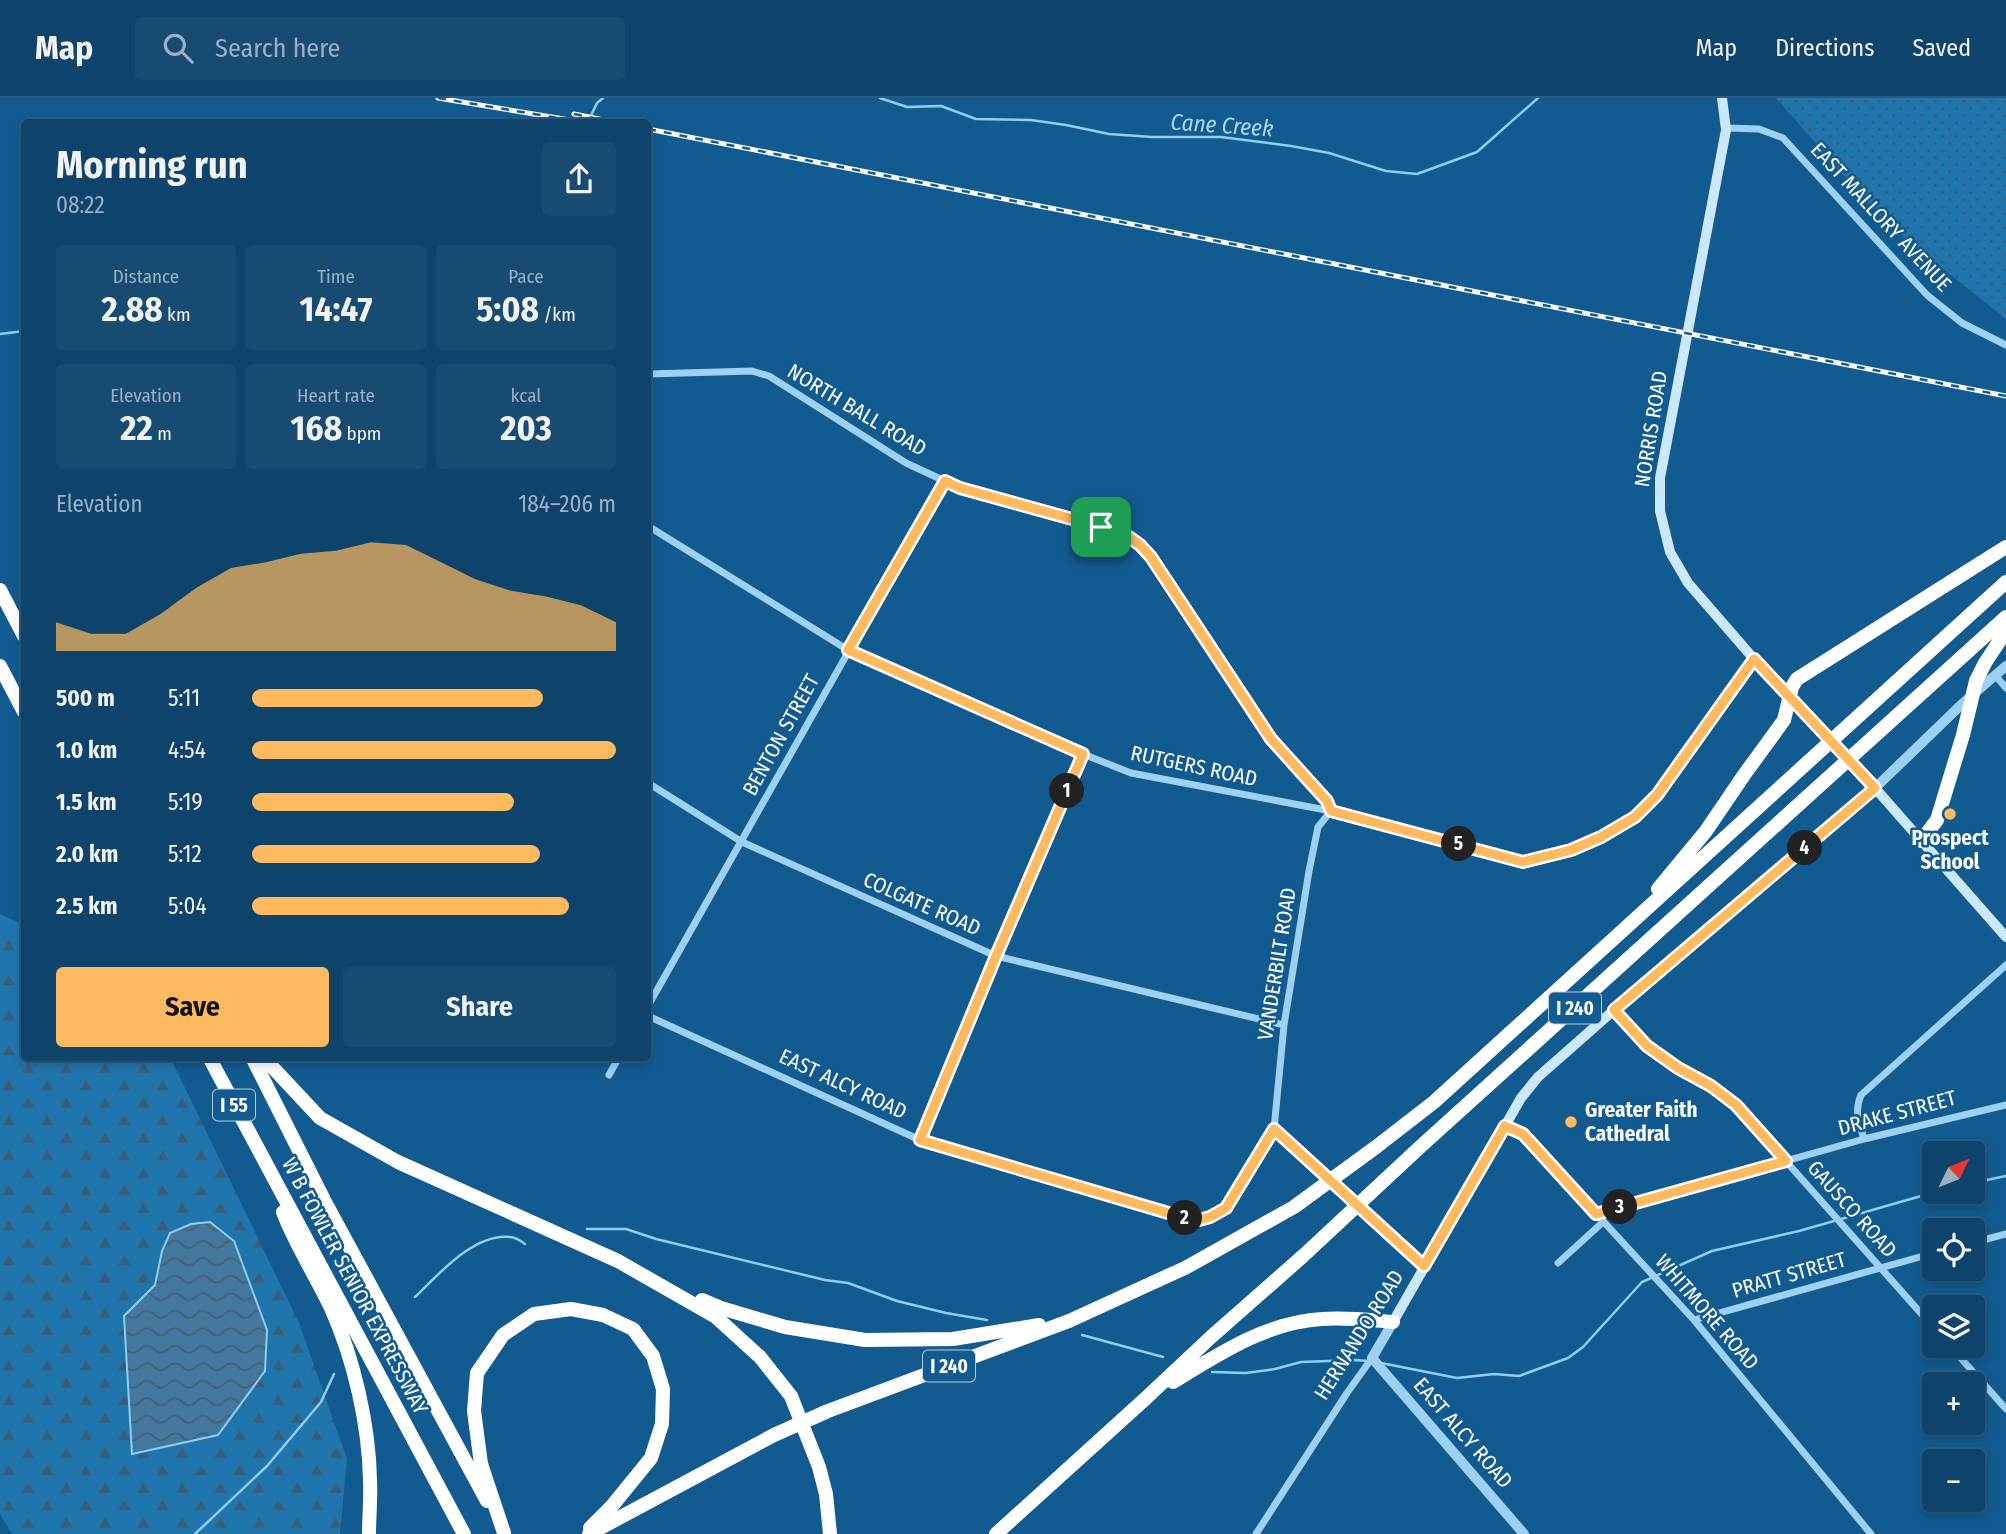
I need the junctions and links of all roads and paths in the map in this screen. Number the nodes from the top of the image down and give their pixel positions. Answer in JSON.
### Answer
{"nodes":[{"id":1,"x":1722,"y":98,"type":"edge"},
{"id":2,"x":1726,"y":128,"type":"junction"},
{"id":3,"x":2006,"y":345,"type":"edge"},
{"id":4,"x":651,"y":374,"type":"edge"},
{"id":5,"x":945,"y":481,"type":"junction"},
{"id":6,"x":651,"y":528,"type":"edge"},
{"id":7,"x":2006,"y":547,"type":"edge"},
{"id":8,"x":2006,"y":582,"type":"edge"},
{"id":9,"x":0,"y":590,"type":"edge"},
{"id":10,"x":2006,"y":617,"type":"edge"},
{"id":11,"x":21,"y":630,"type":"edge"},
{"id":12,"x":2006,"y":631,"type":"edge"},
{"id":13,"x":848,"y":650,"type":"junction"},
{"id":14,"x":1754,"y":659,"type":"junction"},
{"id":15,"x":0,"y":666,"type":"edge"},
{"id":16,"x":2006,"y":666,"type":"edge"},
{"id":17,"x":1995,"y":675,"type":"junction"},
{"id":18,"x":2006,"y":688,"type":"edge"},
{"id":19,"x":1790,"y":696,"type":"junction"},
{"id":20,"x":21,"y":706,"type":"edge"},
{"id":21,"x":1083,"y":754,"type":"junction"},
{"id":22,"x":651,"y":785,"type":"edge"},
{"id":23,"x":1875,"y":788,"type":"junction"},
{"id":24,"x":1331,"y":811,"type":"junction"},
{"id":25,"x":1921,"y":841,"type":"junction"},
{"id":26,"x":742,"y":842,"type":"junction"},
{"id":27,"x":1633,"y":921,"type":"junction"},
{"id":28,"x":2006,"y":937,"type":"edge"},
{"id":29,"x":996,"y":956,"type":"junction"},
{"id":30,"x":2006,"y":965,"type":"edge"},
{"id":31,"x":651,"y":1001,"type":"edge"},
{"id":32,"x":1614,"y":1010,"type":"junction"},
{"id":33,"x":651,"y":1017,"type":"edge"},
{"id":34,"x":1284,"y":1025,"type":"junction"},
{"id":35,"x":211,"y":1061,"type":"edge"},
{"id":36,"x":254,"y":1061,"type":"edge"},
{"id":37,"x":267,"y":1061,"type":"edge"},
{"id":38,"x":617,"y":1061,"type":"edge"},
{"id":39,"x":609,"y":1075,"type":"dead end"},
{"id":40,"x":2006,"y":1105,"type":"edge"},
{"id":41,"x":1505,"y":1126,"type":"junction"},
{"id":42,"x":1274,"y":1129,"type":"junction"},
{"id":43,"x":1864,"y":1139,"type":"junction"},
{"id":44,"x":920,"y":1140,"type":"junction"},
{"id":45,"x":260,"y":1152,"type":"junction"},
{"id":46,"x":1786,"y":1161,"type":"junction"},
{"id":47,"x":1596,"y":1214,"type":"junction"},
{"id":48,"x":1603,"y":1222,"type":"junction"},
{"id":49,"x":2006,"y":1234,"type":"edge"},
{"id":50,"x":1985,"y":1240,"type":"edge"},
{"id":51,"x":1922,"y":1256,"type":"edge"},
{"id":52,"x":1558,"y":1263,"type":"dead end"},
{"id":53,"x":1424,"y":1266,"type":"junction"},
{"id":54,"x":1881,"y":1268,"type":"junction"},
{"id":55,"x":643,"y":1274,"type":"junction"},
{"id":56,"x":1922,"y":1314,"type":"edge"},
{"id":57,"x":1694,"y":1320,"type":"junction"},
{"id":58,"x":1069,"y":1321,"type":"junction"},
{"id":59,"x":1393,"y":1322,"type":"junction"},
{"id":60,"x":1372,"y":1358,"type":"junction"},
{"id":61,"x":1961,"y":1358,"type":"edge"},
{"id":62,"x":1145,"y":1399,"type":"junction"},
{"id":63,"x":2006,"y":1409,"type":"edge"},
{"id":64,"x":1258,"y":1531,"type":"edge"},
{"id":65,"x":369,"y":1534,"type":"edge"},
{"id":66,"x":464,"y":1534,"type":"edge"},
{"id":67,"x":505,"y":1534,"type":"edge"},
{"id":68,"x":586,"y":1534,"type":"edge"},
{"id":69,"x":830,"y":1534,"type":"edge"},
{"id":70,"x":996,"y":1534,"type":"edge"},
{"id":71,"x":1266,"y":1534,"type":"edge"},
{"id":72,"x":1524,"y":1534,"type":"edge"},
{"id":73,"x":1871,"y":1534,"type":"edge"}],
"edges":[{"from":1,"to":2,"type":"main road","name":"NORRIS ROAD"},
{"from":2,"to":3,"type":"street","name":"EAST MALLORY AVENUE"},
{"from":2,"to":14,"type":"main road","name":"NORRIS ROAD"},
{"from":4,"to":5,"type":"street","name":"NORTH BALL ROAD"},
{"from":5,"to":13,"type":"street","name":"BENTON STREET"},
{"from":5,"to":24,"type":"street","name":"NORTH BALL ROAD"},
{"from":6,"to":13,"type":"street","name":"RUTGERS ROAD"},
{"from":7,"to":19,"type":"highway"},
{"from":8,"to":27,"type":"highway","number":"I 240"},
{"from":9,"to":11,"type":"highway"},
{"from":10,"to":62,"type":"highway","number":"I 240"},
{"from":12,"to":25,"type":"highway"},
{"from":13,"to":21,"type":"street","name":"RUTGERS ROAD"},
{"from":13,"to":26,"type":"street","name":"BENTON STREET"},
{"from":14,"to":19,"type":"main road","name":"NORRIS ROAD"},
{"from":14,"to":24,"type":"street"},
{"from":15,"to":20,"type":"highway"},
{"from":16,"to":17,"type":"street","name":"HERNANDO ROAD"},
{"from":17,"to":18,"type":"street"},
{"from":17,"to":23,"type":"street","name":"HERNANDO ROAD"},
{"from":19,"to":23,"type":"main road","name":"NORRIS ROAD"},
{"from":19,"to":27,"type":"highway"},
{"from":21,"to":24,"type":"street","name":"RUTGERS ROAD"},
{"from":21,"to":29,"type":"street"},
{"from":22,"to":26,"type":"street","name":"COLGATE ROAD"},
{"from":23,"to":25,"type":"main road","name":"NORRIS ROAD"},
{"from":23,"to":32,"type":"main road","name":"HERNANDO ROAD"},
{"from":24,"to":34,"type":"street","name":"VANDERBILT ROAD"},
{"from":25,"to":28,"type":"main road","name":"NORRIS ROAD"},
{"from":26,"to":29,"type":"street","name":"COLGATE ROAD"},
{"from":26,"to":31,"type":"street","name":"BENTON STREET"},
{"from":27,"to":58,"type":"highway","number":"I 240"},
{"from":29,"to":34,"type":"street","name":"COLGATE ROAD"},
{"from":29,"to":44,"type":"street"},
{"from":30,"to":43,"type":"street"},
{"from":32,"to":41,"type":"main road","name":"HERNANDO ROAD"},
{"from":32,"to":46,"type":"street","name":"GAUSCO ROAD"},
{"from":33,"to":44,"type":"street","name":"EAST ALCY ROAD"},
{"from":34,"to":42,"type":"street","name":"VANDERBILT ROAD"},
{"from":35,"to":45,"type":"highway","name":"W B FOWLER SENIOR EXPRESSWAY","number":"I 55"},
{"from":36,"to":67,"type":"highway","name":"W B FOWLER SENIOR EXPRESSWAY"},
{"from":37,"to":55,"type":"highway"},
{"from":38,"to":39,"type":"street"},
{"from":40,"to":43,"type":"street","name":"DRAKE STREET"},
{"from":41,"to":47,"type":"street","name":"WHITMORE ROAD"},
{"from":41,"to":53,"type":"main road","name":"HERNANDO ROAD"},
{"from":42,"to":44,"type":"street","name":"EAST ALCY ROAD"},
{"from":42,"to":53,"type":"street"},
{"from":43,"to":46,"type":"street","name":"DRAKE STREET"},
{"from":45,"to":65,"type":"highway"},
{"from":45,"to":66,"type":"highway","name":"W B FOWLER SENIOR EXPRESSWAY"},
{"from":46,"to":47,"type":"street","name":"DRAKE STREET"},
{"from":46,"to":54,"type":"street","name":"GAUSCO ROAD"},
{"from":47,"to":48,"type":"street","name":"WHITMORE ROAD"},
{"from":48,"to":52,"type":"street"},
{"from":48,"to":57,"type":"street","name":"WHITMORE ROAD"},
{"from":49,"to":50,"type":"street"},
{"from":51,"to":54,"type":"street","name":"PRATT STREET"},
{"from":53,"to":59,"type":"main road","name":"HERNANDO ROAD"},
{"from":54,"to":56,"type":"street","name":"GAUSCO ROAD"},
{"from":54,"to":57,"type":"street","name":"PRATT STREET"},
{"from":55,"to":58,"type":"highway"},
{"from":55,"to":69,"type":"highway"},
{"from":57,"to":73,"type":"street","name":"WHITMORE ROAD"},
{"from":58,"to":68,"type":"highway","number":"I 240"},
{"from":59,"to":60,"type":"street","name":"HERNANDO ROAD"},
{"from":59,"to":62,"type":"highway"},
{"from":60,"to":64,"type":"street","name":"HERNANDO ROAD"},
{"from":60,"to":72,"type":"street","name":"EAST ALCY ROAD"},
{"from":61,"to":63,"type":"street"},
{"from":62,"to":70,"type":"highway","number":"I 240"},
{"from":64,"to":71,"type":"street"},
{"from":67,"to":68,"type":"highway"}]}
